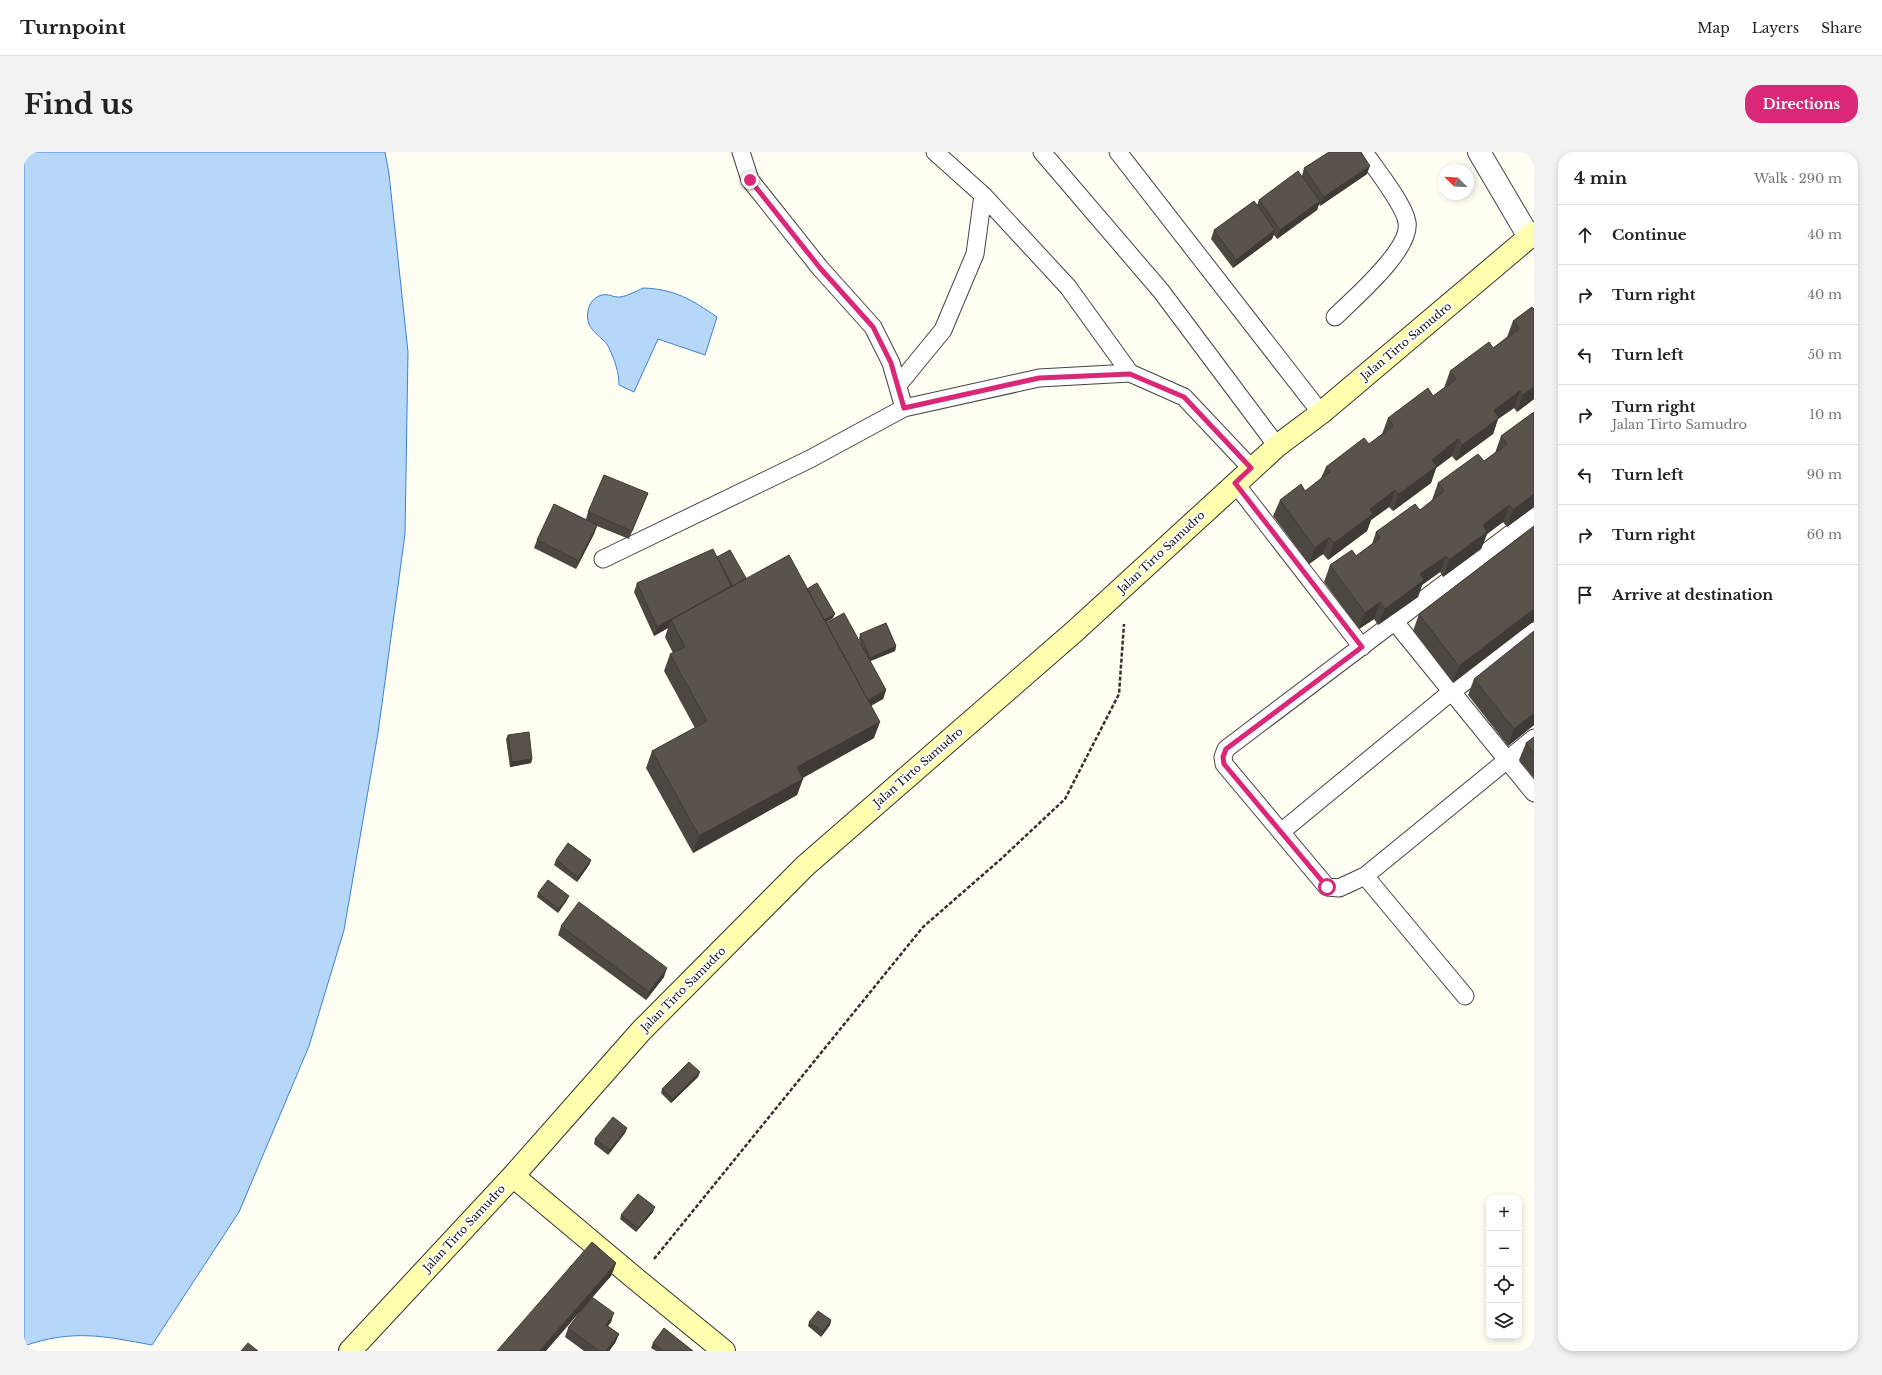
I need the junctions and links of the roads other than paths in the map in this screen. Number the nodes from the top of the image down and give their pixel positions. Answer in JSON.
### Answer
{"nodes":[{"id":1,"x":741,"y":152,"type":"edge"},
{"id":2,"x":935,"y":152,"type":"edge"},
{"id":3,"x":1042,"y":152,"type":"edge"},
{"id":4,"x":1118,"y":152,"type":"edge"},
{"id":5,"x":1364,"y":152,"type":"edge"},
{"id":6,"x":1479,"y":152,"type":"edge"},
{"id":7,"x":983,"y":195,"type":"junction"},
{"id":8,"x":1531,"y":235,"type":"edge"},
{"id":9,"x":1335,"y":316,"type":"dead end"},
{"id":10,"x":1130,"y":374,"type":"junction"},
{"id":11,"x":898,"y":385,"type":"junction"},
{"id":12,"x":904,"y":408,"type":"junction"},
{"id":13,"x":1321,"y":413,"type":"junction"},
{"id":14,"x":1277,"y":446,"type":"junction"},
{"id":15,"x":1251,"y":468,"type":"junction"},
{"id":16,"x":1235,"y":483,"type":"junction"},
{"id":17,"x":1534,"y":516,"type":"edge"},
{"id":18,"x":603,"y":559,"type":"dead end"},
{"id":19,"x":1395,"y":622,"type":"junction"},
{"id":20,"x":1534,"y":631,"type":"edge"},
{"id":21,"x":1362,"y":647,"type":"junction"},
{"id":22,"x":1451,"y":692,"type":"junction"},
{"id":23,"x":1534,"y":738,"type":"edge"},
{"id":24,"x":1507,"y":760,"type":"junction"},
{"id":25,"x":1534,"y":793,"type":"edge"},
{"id":26,"x":1281,"y":832,"type":"junction"},
{"id":27,"x":1365,"y":876,"type":"junction"},
{"id":28,"x":1465,"y":996,"type":"dead end"},
{"id":29,"x":513,"y":1176,"type":"junction"},
{"id":30,"x":718,"y":1349,"type":"edge"},
{"id":31,"x":350,"y":1351,"type":"edge"}],
"edges":[{"from":1,"to":11,"type":"lane"},
{"from":2,"to":7,"type":"lane"},
{"from":3,"to":14,"type":"lane"},
{"from":4,"to":13,"type":"lane"},
{"from":5,"to":9,"type":"lane"},
{"from":6,"to":8,"type":"street"},
{"from":7,"to":10,"type":"lane"},
{"from":7,"to":11,"type":"lane"},
{"from":8,"to":13,"type":"street","name":"Jalan Tirto Samudro"},
{"from":10,"to":12,"type":"lane"},
{"from":10,"to":15,"type":"lane"},
{"from":11,"to":12,"type":"lane"},
{"from":12,"to":18,"type":"lane"},
{"from":13,"to":14,"type":"street","name":"Jalan Tirto Samudro"},
{"from":14,"to":15,"type":"street","name":"Jalan Tirto Samudro"},
{"from":15,"to":16,"type":"street","name":"Jalan Tirto Samudro"},
{"from":16,"to":21,"type":"lane"},
{"from":16,"to":29,"type":"street","name":"Jalan Tirto Samudro"},
{"from":17,"to":19,"type":"lane"},
{"from":19,"to":21,"type":"lane"},
{"from":19,"to":22,"type":"lane"},
{"from":20,"to":22,"type":"lane"},
{"from":21,"to":26,"type":"lane"},
{"from":22,"to":24,"type":"lane"},
{"from":22,"to":26,"type":"lane"},
{"from":23,"to":24,"type":"lane"},
{"from":24,"to":25,"type":"lane"},
{"from":24,"to":27,"type":"lane"},
{"from":26,"to":27,"type":"lane"},
{"from":27,"to":28,"type":"lane"},
{"from":29,"to":30,"type":"street"},
{"from":29,"to":31,"type":"street","name":"Jalan Tirto Samudro"}]}
